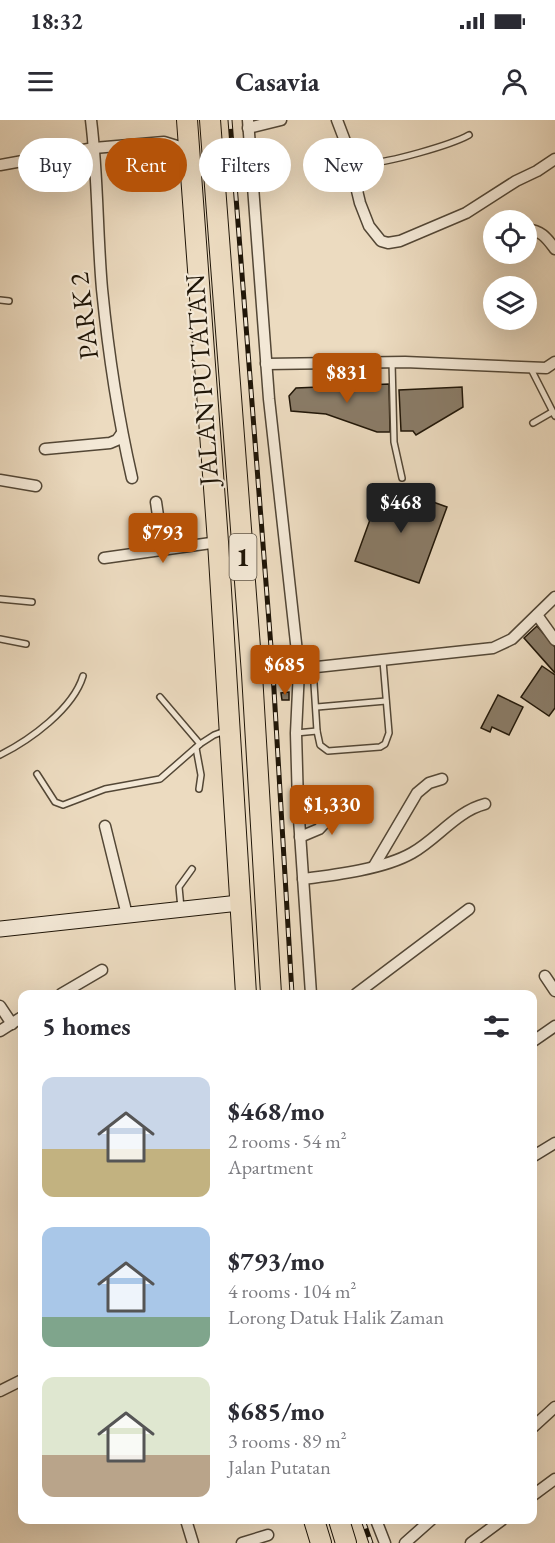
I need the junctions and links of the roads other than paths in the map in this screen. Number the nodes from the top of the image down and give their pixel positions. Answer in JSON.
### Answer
{"nodes":[{"id":1,"x":91,"y":120,"type":"edge"},
{"id":2,"x":210,"y":120,"type":"edge"},
{"id":3,"x":281,"y":120,"type":"edge"},
{"id":4,"x":336,"y":120,"type":"edge"},
{"id":5,"x":187,"y":123,"type":"edge"},
{"id":6,"x":252,"y":123,"type":"edge"},
{"id":7,"x":469,"y":135,"type":"dead end"},
{"id":8,"x":172,"y":138,"type":"edge"},
{"id":9,"x":344,"y":138,"type":"edge"},
{"id":10,"x":105,"y":147,"type":"edge"},
{"id":11,"x":94,"y":148,"type":"junction"},
{"id":12,"x":187,"y":152,"type":"edge"},
{"id":13,"x":190,"y":154,"type":"junction"},
{"id":14,"x":555,"y":159,"type":"edge"},
{"id":15,"x":384,"y":160,"type":"edge"},
{"id":16,"x":0,"y":165,"type":"edge"},
{"id":17,"x":357,"y":192,"type":"edge"},
{"id":18,"x":537,"y":231,"type":"edge"},
{"id":19,"x":555,"y":249,"type":"edge"},
{"id":20,"x":0,"y":300,"type":"edge"},
{"id":21,"x":9,"y":301,"type":"dead end"},
{"id":22,"x":392,"y":362,"type":"junction"},
{"id":23,"x":555,"y":362,"type":"edge"},
{"id":24,"x":266,"y":364,"type":"junction"},
{"id":25,"x":529,"y":366,"type":"junction"},
{"id":26,"x":554,"y":414,"type":"edge"},
{"id":27,"x":533,"y":423,"type":"dead end"},
{"id":28,"x":122,"y":433,"type":"junction"},
{"id":29,"x":45,"y":449,"type":"dead end"},
{"id":30,"x":132,"y":478,"type":"dead end"},
{"id":31,"x":402,"y":478,"type":"dead end"},
{"id":32,"x":0,"y":480,"type":"edge"},
{"id":33,"x":36,"y":486,"type":"dead end"},
{"id":34,"x":156,"y":502,"type":"dead end"},
{"id":35,"x":218,"y":542,"type":"junction"},
{"id":36,"x":163,"y":550,"type":"junction"},
{"id":37,"x":104,"y":558,"type":"dead end"},
{"id":38,"x":555,"y":597,"type":"edge"},
{"id":39,"x":0,"y":599,"type":"edge"},
{"id":40,"x":32,"y":602,"type":"dead end"},
{"id":41,"x":537,"y":615,"type":"junction"},
{"id":42,"x":248,"y":620,"type":"junction"},
{"id":43,"x":223,"y":623,"type":"junction"},
{"id":44,"x":0,"y":639,"type":"edge"},
{"id":45,"x":555,"y":640,"type":"edge"},
{"id":46,"x":26,"y":644,"type":"dead end"},
{"id":47,"x":383,"y":661,"type":"junction"},
{"id":48,"x":313,"y":668,"type":"junction"},
{"id":49,"x":298,"y":670,"type":"junction"},
{"id":50,"x":252,"y":674,"type":"junction"},
{"id":51,"x":83,"y":676,"type":"dead end"},
{"id":52,"x":160,"y":697,"type":"dead end"},
{"id":53,"x":387,"y":701,"type":"junction"},
{"id":54,"x":317,"y":707,"type":"junction"},
{"id":55,"x":230,"y":729,"type":"junction"},
{"id":56,"x":317,"y":731,"type":"junction"},
{"id":57,"x":296,"y":733,"type":"junction"},
{"id":58,"x":198,"y":746,"type":"junction"},
{"id":59,"x":0,"y":755,"type":"edge"},
{"id":60,"x":38,"y":774,"type":"dead end"},
{"id":61,"x":442,"y":779,"type":"dead end"},
{"id":62,"x":199,"y":789,"type":"dead end"},
{"id":63,"x":485,"y":804,"type":"dead end"},
{"id":64,"x":355,"y":807,"type":"dead end"},
{"id":65,"x":105,"y":826,"type":"dead end"},
{"id":66,"x":300,"y":837,"type":"junction"},
{"id":67,"x":375,"y":866,"type":"junction"},
{"id":68,"x":192,"y":869,"type":"dead end"},
{"id":69,"x":303,"y":879,"type":"junction"},
{"id":70,"x":181,"y":909,"type":"junction"},
{"id":71,"x":240,"y":909,"type":"junction"},
{"id":72,"x":469,"y":909,"type":"dead end"},
{"id":73,"x":265,"y":912,"type":"junction"},
{"id":74,"x":127,"y":915,"type":"junction"},
{"id":75,"x":0,"y":929,"type":"edge"},
{"id":76,"x":102,"y":970,"type":"dead end"},
{"id":77,"x":545,"y":976,"type":"dead end"},
{"id":78,"x":68,"y":990,"type":"edge"},
{"id":79,"x":246,"y":990,"type":"edge"},
{"id":80,"x":271,"y":990,"type":"edge"},
{"id":81,"x":311,"y":990,"type":"edge"},
{"id":82,"x":361,"y":990,"type":"edge"},
{"id":83,"x":555,"y":991,"type":"edge"},
{"id":84,"x":0,"y":1005,"type":"edge"},
{"id":85,"x":18,"y":1020,"type":"edge"},
{"id":86,"x":12,"y":1024,"type":"junction"},
{"id":87,"x":555,"y":1026,"type":"edge"},
{"id":88,"x":0,"y":1031,"type":"edge"},
{"id":89,"x":537,"y":1039,"type":"edge"},
{"id":90,"x":555,"y":1143,"type":"edge"},
{"id":91,"x":537,"y":1154,"type":"edge"},
{"id":92,"x":18,"y":1382,"type":"edge"},
{"id":93,"x":1,"y":1388,"type":"edge"},
{"id":94,"x":555,"y":1407,"type":"edge"},
{"id":95,"x":537,"y":1423,"type":"edge"},
{"id":96,"x":555,"y":1479,"type":"edge"},
{"id":97,"x":537,"y":1492,"type":"edge"},
{"id":98,"x":187,"y":1524,"type":"edge"},
{"id":99,"x":315,"y":1524,"type":"edge"},
{"id":100,"x":340,"y":1524,"type":"edge"},
{"id":101,"x":377,"y":1524,"type":"edge"},
{"id":102,"x":426,"y":1524,"type":"edge"},
{"id":103,"x":497,"y":1524,"type":"edge"},
{"id":104,"x":268,"y":1535,"type":"dead end"},
{"id":105,"x":193,"y":1543,"type":"edge"},
{"id":106,"x":242,"y":1543,"type":"edge"},
{"id":107,"x":321,"y":1543,"type":"edge"},
{"id":108,"x":346,"y":1543,"type":"edge"},
{"id":109,"x":385,"y":1543,"type":"edge"},
{"id":110,"x":405,"y":1543,"type":"edge"},
{"id":111,"x":472,"y":1543,"type":"edge"}],
"edges":[{"from":1,"to":11,"type":"street","name":"PARK 2"},
{"from":2,"to":42,"type":"highway","name":"JALAN PUTATAN","number":"1"},
{"from":3,"to":6,"type":"street"},
{"from":4,"to":9,"type":"street"},
{"from":5,"to":8,"type":"street"},
{"from":5,"to":13,"type":"highway","name":"JALAN PUTATAN","number":"1"},
{"from":6,"to":24,"type":"street"},
{"from":7,"to":15,"type":"lane"},
{"from":10,"to":11,"type":"street"},
{"from":11,"to":16,"type":"street"},
{"from":11,"to":28,"type":"street","name":"PARK 2"},
{"from":12,"to":13,"type":"street"},
{"from":13,"to":35,"type":"highway","name":"JALAN PUTATAN","number":"1"},
{"from":14,"to":17,"type":"street"},
{"from":18,"to":19,"type":"street"},
{"from":20,"to":21,"type":"lane"},
{"from":22,"to":24,"type":"street"},
{"from":22,"to":25,"type":"street"},
{"from":22,"to":31,"type":"lane"},
{"from":23,"to":25,"type":"street"},
{"from":24,"to":49,"type":"street"},
{"from":25,"to":26,"type":"lane"},
{"from":26,"to":27,"type":"lane"},
{"from":28,"to":29,"type":"street"},
{"from":28,"to":30,"type":"street","name":"PARK 2"},
{"from":32,"to":33,"type":"street"},
{"from":34,"to":36,"type":"street"},
{"from":35,"to":36,"type":"street"},
{"from":35,"to":43,"type":"highway","name":"JALAN PUTATAN","number":"1"},
{"from":36,"to":37,"type":"street"},
{"from":38,"to":41,"type":"street"},
{"from":39,"to":40,"type":"lane"},
{"from":41,"to":45,"type":"street"},
{"from":41,"to":47,"type":"street"},
{"from":42,"to":43,"type":"highway"},
{"from":42,"to":50,"type":"highway","name":"JALAN PUTATAN","number":"1"},
{"from":43,"to":55,"type":"highway","name":"JALAN PUTATAN","number":"1"},
{"from":44,"to":46,"type":"lane"},
{"from":47,"to":48,"type":"street"},
{"from":47,"to":53,"type":"lane"},
{"from":48,"to":49,"type":"street"},
{"from":48,"to":54,"type":"lane"},
{"from":49,"to":50,"type":"street"},
{"from":49,"to":57,"type":"street"},
{"from":50,"to":73,"type":"highway","name":"JALAN PUTATAN","number":"1"},
{"from":51,"to":59,"type":"lane"},
{"from":52,"to":58,"type":"lane"},
{"from":53,"to":54,"type":"lane"},
{"from":53,"to":56,"type":"lane"},
{"from":54,"to":56,"type":"lane"},
{"from":55,"to":58,"type":"lane"},
{"from":55,"to":71,"type":"highway","name":"JALAN PUTATAN","number":"1"},
{"from":56,"to":57,"type":"lane"},
{"from":57,"to":66,"type":"street"},
{"from":58,"to":60,"type":"lane"},
{"from":58,"to":62,"type":"lane"},
{"from":61,"to":67,"type":"street"},
{"from":63,"to":67,"type":"street"},
{"from":64,"to":66,"type":"street"},
{"from":65,"to":74,"type":"street"},
{"from":66,"to":69,"type":"street"},
{"from":67,"to":69,"type":"street"},
{"from":68,"to":70,"type":"lane"},
{"from":69,"to":81,"type":"street"},
{"from":70,"to":71,"type":"street"},
{"from":70,"to":74,"type":"street"},
{"from":71,"to":73,"type":"highway"},
{"from":71,"to":79,"type":"highway","name":"JALAN PUTATAN","number":"1"},
{"from":72,"to":82,"type":"street"},
{"from":73,"to":80,"type":"highway","name":"JALAN PUTATAN","number":"1"},
{"from":74,"to":75,"type":"street"},
{"from":76,"to":78,"type":"street"},
{"from":77,"to":83,"type":"street"},
{"from":84,"to":86,"type":"street"},
{"from":85,"to":86,"type":"street"},
{"from":86,"to":88,"type":"street"},
{"from":87,"to":89,"type":"street"},
{"from":90,"to":91,"type":"street"},
{"from":92,"to":93,"type":"street"},
{"from":94,"to":95,"type":"street"},
{"from":96,"to":97,"type":"street"},
{"from":98,"to":105,"type":"street"},
{"from":99,"to":107,"type":"highway"},
{"from":100,"to":108,"type":"highway"},
{"from":101,"to":109,"type":"street"},
{"from":102,"to":110,"type":"street"},
{"from":103,"to":111,"type":"street"},
{"from":104,"to":106,"type":"street"}]}
